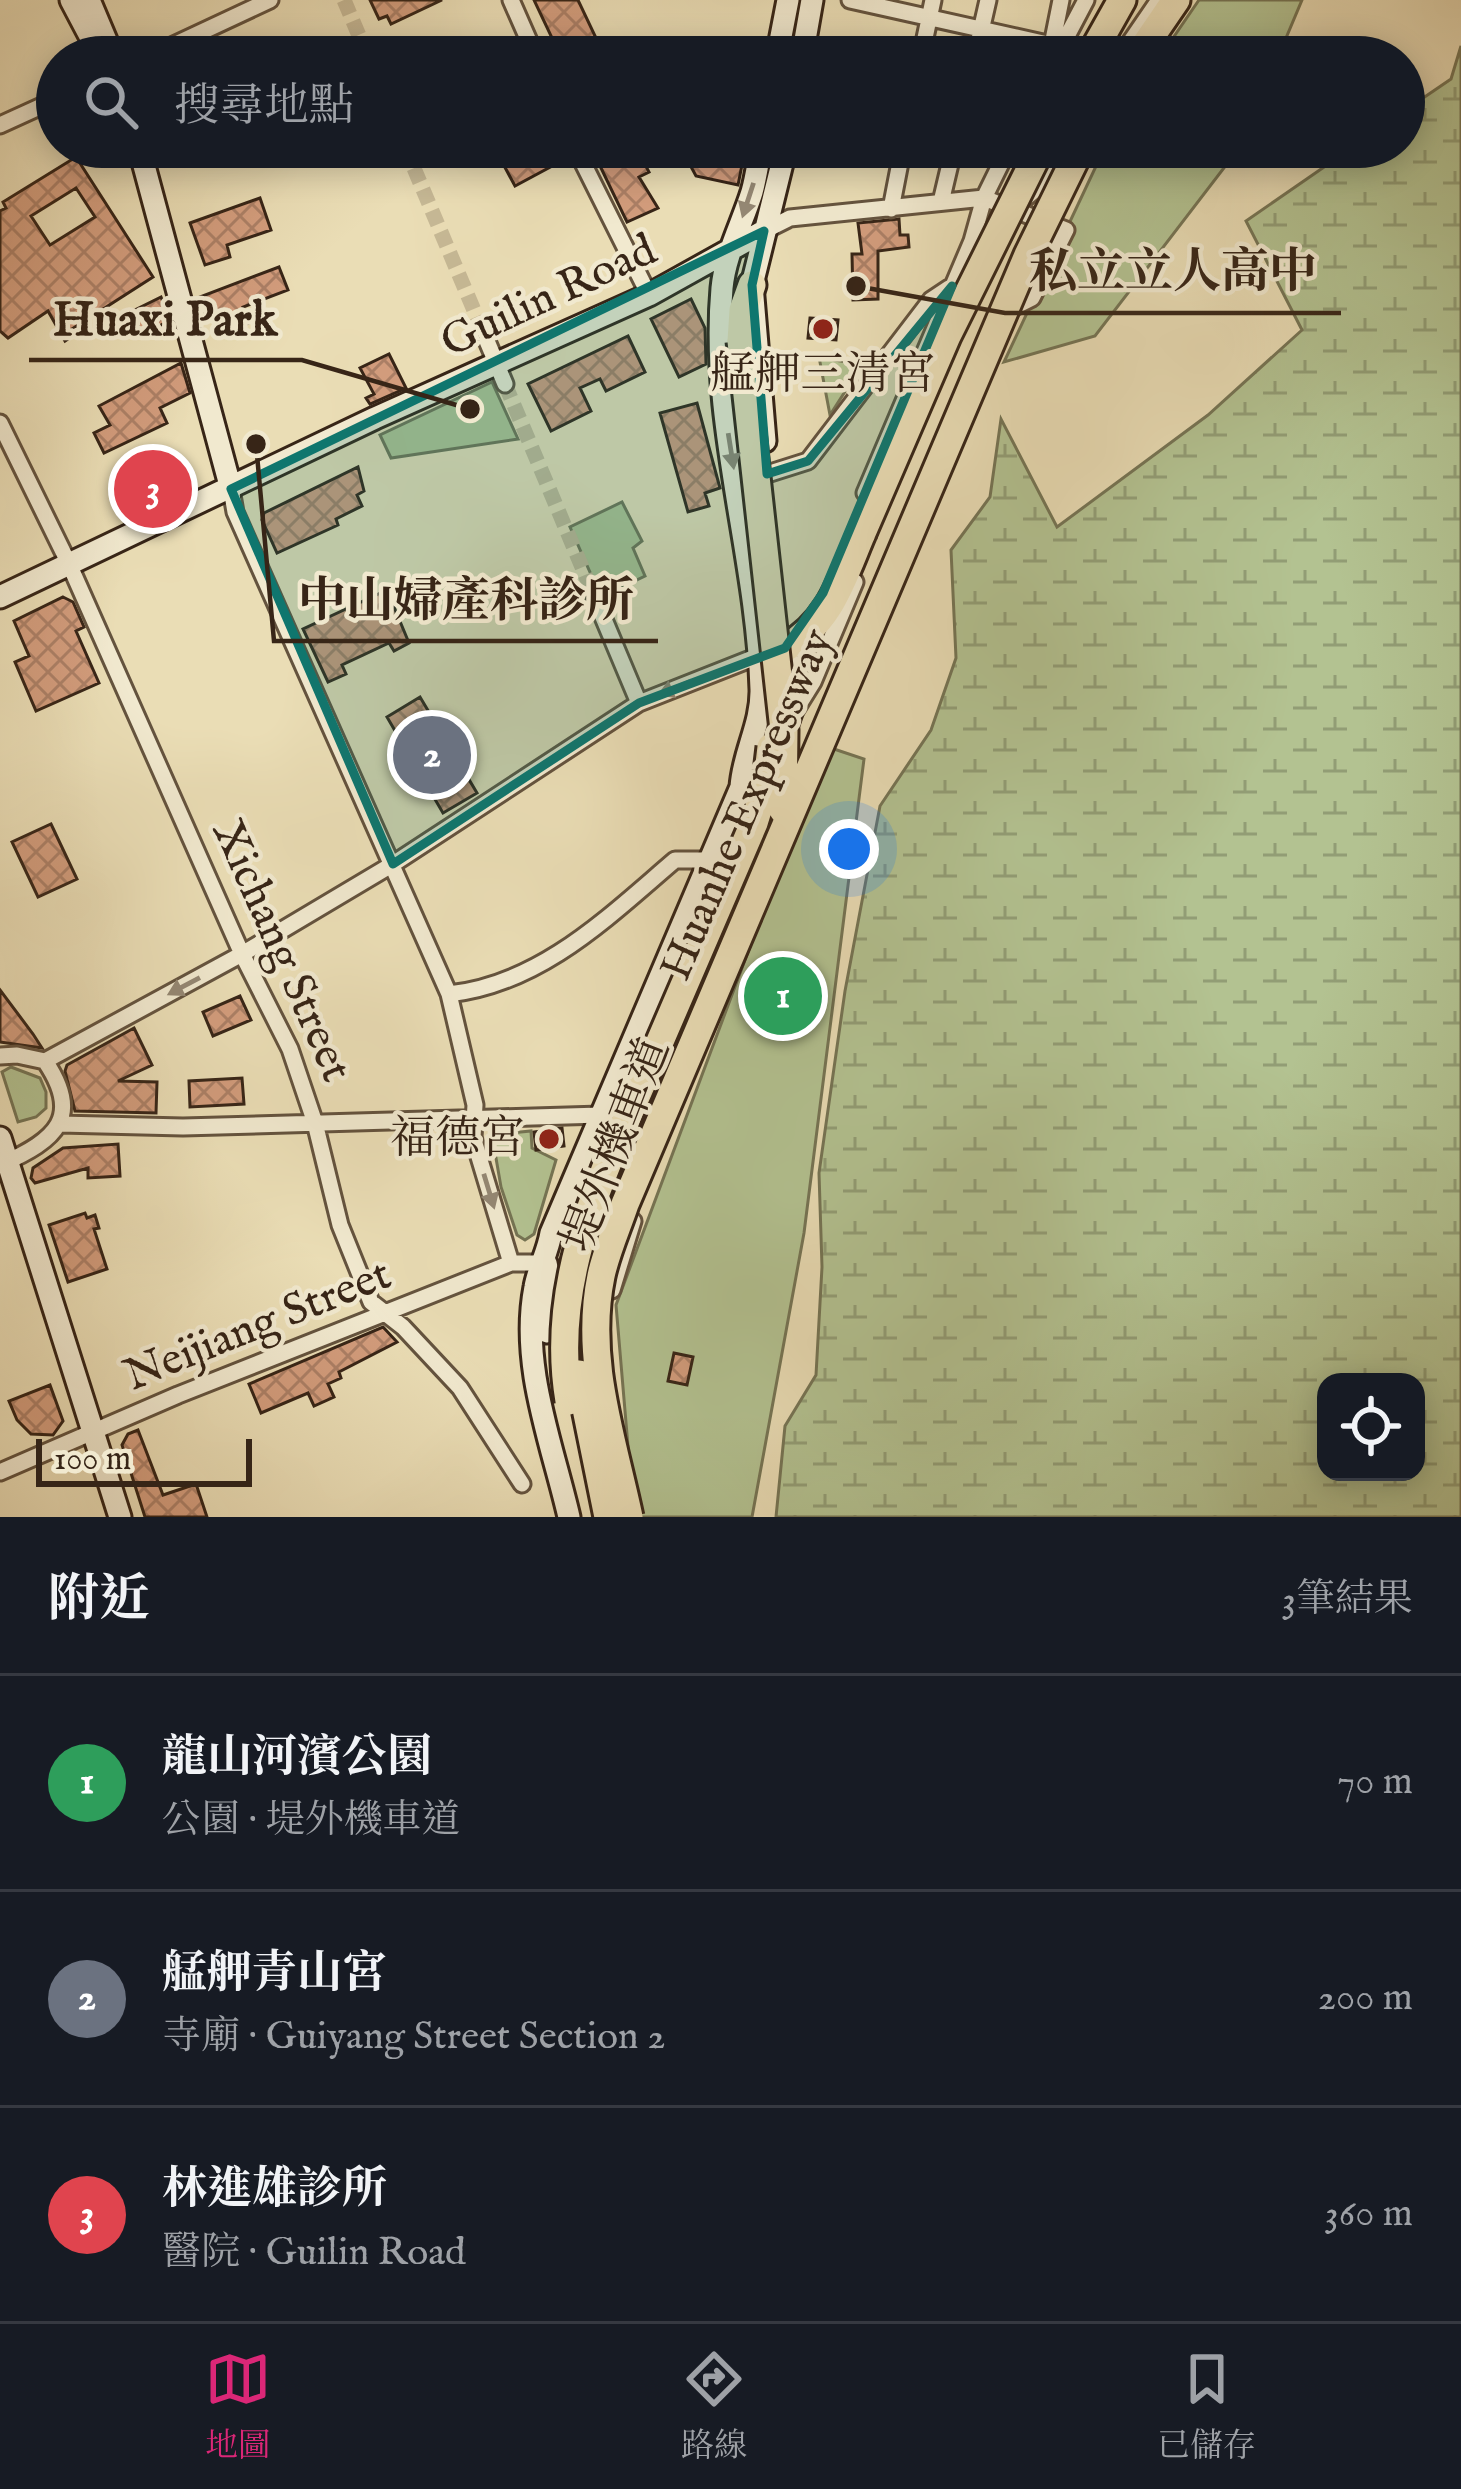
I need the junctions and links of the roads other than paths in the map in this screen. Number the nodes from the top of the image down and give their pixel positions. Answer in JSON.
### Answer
{"nodes":[{"id":1,"x":70,"y":0,"type":"edge"},
{"id":2,"x":89,"y":0,"type":"edge"},
{"id":3,"x":270,"y":0,"type":"edge"},
{"id":4,"x":512,"y":0,"type":"edge"},
{"id":5,"x":788,"y":0,"type":"edge"},
{"id":6,"x":812,"y":0,"type":"edge"},
{"id":7,"x":850,"y":0,"type":"edge"},
{"id":8,"x":988,"y":0,"type":"edge"},
{"id":9,"x":1061,"y":0,"type":"edge"},
{"id":10,"x":1086,"y":0,"type":"edge"},
{"id":11,"x":1122,"y":0,"type":"edge"},
{"id":12,"x":1132,"y":0,"type":"edge"},
{"id":13,"x":1159,"y":0,"type":"edge"},
{"id":14,"x":1176,"y":0,"type":"edge"},
{"id":15,"x":931,"y":8,"type":"edge"},
{"id":16,"x":982,"y":27,"type":"junction"},
{"id":17,"x":90,"y":36,"type":"edge"},
{"id":18,"x":104,"y":36,"type":"edge"},
{"id":19,"x":193,"y":36,"type":"edge"},
{"id":20,"x":527,"y":36,"type":"edge"},
{"id":21,"x":781,"y":36,"type":"edge"},
{"id":22,"x":806,"y":36,"type":"edge"},
{"id":23,"x":980,"y":36,"type":"edge"},
{"id":24,"x":1007,"y":36,"type":"edge"},
{"id":25,"x":1056,"y":36,"type":"edge"},
{"id":26,"x":1064,"y":36,"type":"edge"},
{"id":27,"x":1102,"y":36,"type":"edge"},
{"id":28,"x":1113,"y":36,"type":"edge"},
{"id":29,"x":1134,"y":36,"type":"edge"},
{"id":30,"x":1151,"y":36,"type":"edge"},
{"id":31,"x":36,"y":109,"type":"edge"},
{"id":32,"x":0,"y":125,"type":"edge"},
{"id":33,"x":145,"y":168,"type":"edge"},
{"id":34,"x":585,"y":168,"type":"edge"},
{"id":35,"x":756,"y":168,"type":"edge"},
{"id":36,"x":781,"y":168,"type":"edge"},
{"id":37,"x":899,"y":168,"type":"edge"},
{"id":38,"x":949,"y":168,"type":"edge"},
{"id":39,"x":999,"y":168,"type":"edge"},
{"id":40,"x":1020,"y":168,"type":"edge"},
{"id":41,"x":1031,"y":168,"type":"edge"},
{"id":42,"x":1054,"y":168,"type":"edge"},
{"id":43,"x":1055,"y":168,"type":"edge"},
{"id":44,"x":1071,"y":168,"type":"edge"},
{"id":45,"x":984,"y":198,"type":"junction"},
{"id":46,"x":941,"y":202,"type":"junction"},
{"id":47,"x":1015,"y":207,"type":"junction"},
{"id":48,"x":891,"y":209,"type":"junction"},
{"id":49,"x":1049,"y":222,"type":"joint"},
{"id":50,"x":764,"y":232,"type":"junction"},
{"id":51,"x":730,"y":252,"type":"junction"},
{"id":52,"x":752,"y":285,"type":"junction"},
{"id":53,"x":952,"y":286,"type":"junction"},
{"id":54,"x":649,"y":295,"type":"junction"},
{"id":55,"x":487,"y":341,"type":"tunnel mouth"},
{"id":56,"x":501,"y":375,"type":"junction"},
{"id":57,"x":0,"y":423,"type":"edge"},
{"id":58,"x":767,"y":474,"type":"junction"},
{"id":59,"x":231,"y":489,"type":"junction"},
{"id":60,"x":70,"y":566,"type":"junction"},
{"id":61,"x":0,"y":597,"type":"edge"},
{"id":62,"x":595,"y":598,"type":"tunnel mouth"},
{"id":63,"x":772,"y":652,"type":"junction"},
{"id":64,"x":639,"y":703,"type":"junction"},
{"id":65,"x":786,"y":703,"type":"junction"},
{"id":66,"x":741,"y":787,"type":"junction"},
{"id":67,"x":711,"y":860,"type":"junction"},
{"id":68,"x":393,"y":864,"type":"junction"},
{"id":69,"x":242,"y":955,"type":"junction"},
{"id":70,"x":449,"y":994,"type":"junction"},
{"id":71,"x":0,"y":1056,"type":"edge"},
{"id":72,"x":45,"y":1061,"type":"junction"},
{"id":73,"x":601,"y":1115,"type":"junction"},
{"id":74,"x":474,"y":1118,"type":"junction"},
{"id":75,"x":60,"y":1124,"type":"junction"},
{"id":76,"x":315,"y":1124,"type":"junction"},
{"id":77,"x":0,"y":1138,"type":"edge"},
{"id":78,"x":10,"y":1161,"type":"edge"},
{"id":79,"x":511,"y":1263,"type":"junction"},
{"id":80,"x":546,"y":1263,"type":"junction"},
{"id":81,"x":384,"y":1313,"type":"junction"},
{"id":82,"x":609,"y":1424,"type":"junction"},
{"id":83,"x":94,"y":1432,"type":"junction"},
{"id":84,"x":0,"y":1472,"type":"edge"},
{"id":85,"x":522,"y":1484,"type":"dead end"},
{"id":86,"x":120,"y":1517,"type":"edge"},
{"id":87,"x":569,"y":1517,"type":"edge"},
{"id":88,"x":591,"y":1517,"type":"edge"},
{"id":89,"x":608,"y":1517,"type":"edge"},
{"id":90,"x":631,"y":1517,"type":"edge"}],
"edges":[{"from":1,"to":17,"type":"street"},
{"from":2,"to":18,"type":"street"},
{"from":3,"to":19,"type":"street"},
{"from":4,"to":20,"type":"street"},
{"from":5,"to":21,"type":"street"},
{"from":6,"to":22,"type":"street"},
{"from":7,"to":15,"type":"street"},
{"from":8,"to":16,"type":"street"},
{"from":9,"to":25,"type":"street"},
{"from":10,"to":26,"type":"street"},
{"from":11,"to":27,"type":"highway"},
{"from":12,"to":28,"type":"highway"},
{"from":13,"to":29,"type":"street"},
{"from":14,"to":30,"type":"highway"},
{"from":15,"to":16,"type":"street"},
{"from":16,"to":23,"type":"street"},
{"from":16,"to":24,"type":"street"},
{"from":31,"to":32,"type":"street"},
{"from":33,"to":59,"type":"street"},
{"from":34,"to":54,"type":"street"},
{"from":35,"to":51,"type":"street","one_way":true},
{"from":36,"to":50,"type":"street"},
{"from":37,"to":48,"type":"street"},
{"from":38,"to":46,"type":"street"},
{"from":39,"to":45,"type":"street"},
{"from":40,"to":47,"type":"street"},
{"from":41,"to":63,"type":"highway","bridge":true},
{"from":42,"to":47,"type":"street"},
{"from":43,"to":89,"type":"highway","name":"Huanhe Expressway","bridge":true},
{"from":44,"to":82,"type":"highway","name":"Huanhe Expressway","bridge":true},
{"from":45,"to":46,"type":"street","name":"Guilin Road"},
{"from":45,"to":47,"type":"street","name":"Guilin Road"},
{"from":45,"to":53,"type":"street"},
{"from":46,"to":48,"type":"street","name":"Guilin Road"},
{"from":47,"to":49,"type":"street","name":"Guilin Road"},
{"from":47,"to":65,"type":"street"},
{"from":48,"to":50,"type":"street","name":"Guilin Road"},
{"from":49,"to":90,"type":"street","name":"堤外機車道"},
{"from":50,"to":51,"type":"street","name":"Guilin Road"},
{"from":50,"to":52,"type":"street"},
{"from":51,"to":54,"type":"street","name":"Guilin Road"},
{"from":51,"to":63,"type":"street","one_way":true},
{"from":52,"to":58,"type":"street"},
{"from":52,"to":65,"type":"highway","bridge":true},
{"from":53,"to":58,"type":"street"},
{"from":53,"to":63,"type":"street"},
{"from":54,"to":56,"type":"street","name":"Guilin Road"},
{"from":55,"to":56,"type":"street"},
{"from":56,"to":59,"type":"street","name":"Guilin Road"},
{"from":57,"to":60,"type":"street","name":"Xichang Street"},
{"from":58,"to":63,"type":"street"},
{"from":59,"to":60,"type":"street","name":"Guilin Road"},
{"from":59,"to":68,"type":"street"},
{"from":60,"to":61,"type":"street","name":"Guilin Road"},
{"from":60,"to":69,"type":"street","name":"Xichang Street"},
{"from":62,"to":64,"type":"street"},
{"from":63,"to":64,"type":"street","one_way":true},
{"from":63,"to":65,"type":"street"},
{"from":63,"to":66,"type":"street"},
{"from":64,"to":68,"type":"street"},
{"from":65,"to":66,"type":"street"},
{"from":65,"to":82,"type":"highway","bridge":true},
{"from":65,"to":88,"type":"highway","bridge":true},
{"from":66,"to":67,"type":"street"},
{"from":67,"to":70,"type":"street"},
{"from":67,"to":73,"type":"street"},
{"from":68,"to":69,"type":"street"},
{"from":68,"to":70,"type":"street"},
{"from":69,"to":72,"type":"street","one_way":true},
{"from":69,"to":76,"type":"street","name":"Xichang Street"},
{"from":70,"to":74,"type":"street"},
{"from":71,"to":72,"type":"street"},
{"from":72,"to":75,"type":"street"},
{"from":73,"to":74,"type":"street"},
{"from":73,"to":80,"type":"street"},
{"from":74,"to":76,"type":"street"},
{"from":74,"to":79,"type":"street","one_way":true},
{"from":75,"to":76,"type":"street"},
{"from":75,"to":78,"type":"street"},
{"from":76,"to":81,"type":"street","name":"Xichang Street"},
{"from":77,"to":78,"type":"street"},
{"from":78,"to":83,"type":"street"},
{"from":79,"to":80,"type":"street","name":"Neijiang Street"},
{"from":79,"to":81,"type":"street","name":"Neijiang Street"},
{"from":80,"to":87,"type":"street"},
{"from":81,"to":83,"type":"street","name":"Neijiang Street"},
{"from":81,"to":85,"type":"street","name":"Xichang Street"},
{"from":82,"to":90,"type":"highway","name":"Huanhe Expressway","bridge":true},
{"from":83,"to":84,"type":"street","name":"Neijiang Street"},
{"from":83,"to":86,"type":"street"}]}
